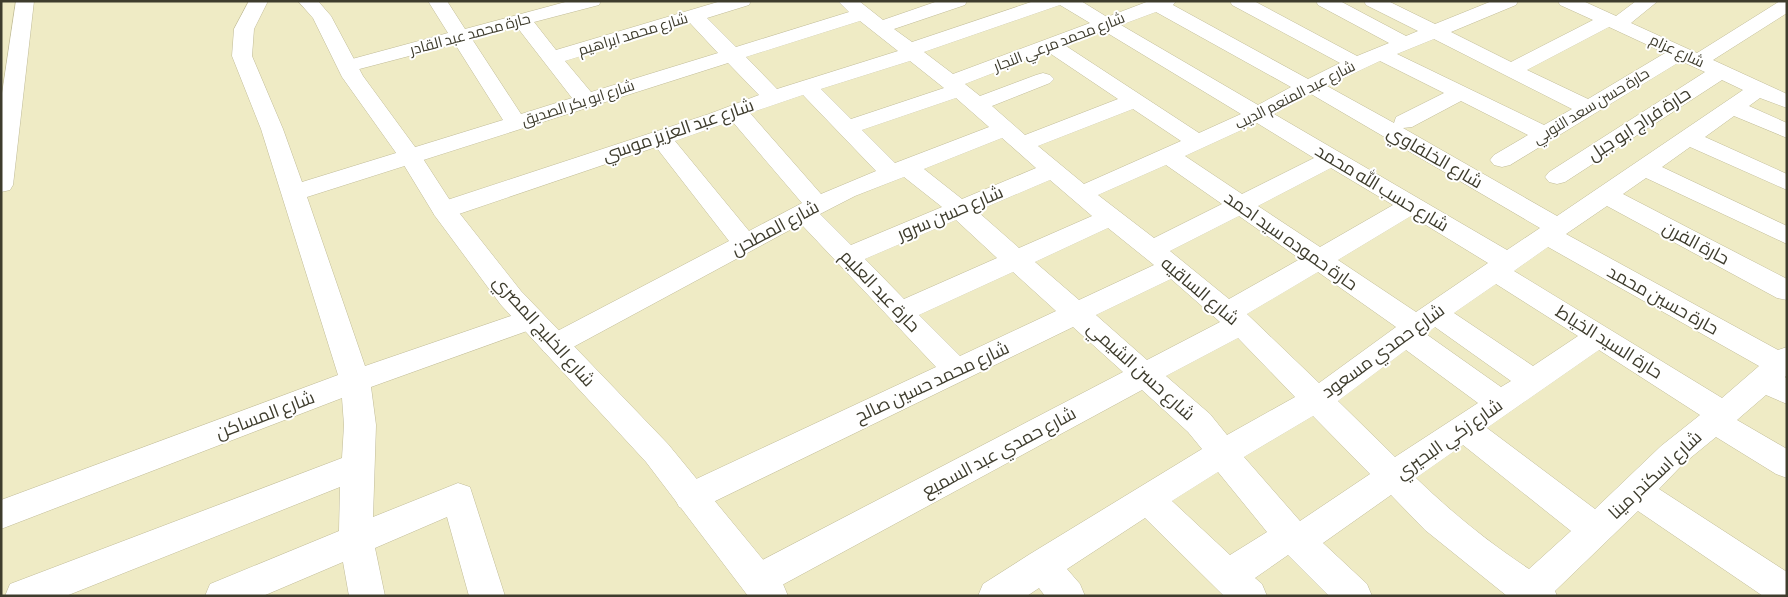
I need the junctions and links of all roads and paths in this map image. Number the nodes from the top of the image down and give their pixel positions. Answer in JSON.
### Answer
{"nodes":[{"id":1,"x":25,"y":1,"type":"edge"},
{"id":2,"x":259,"y":1,"type":"edge"},
{"id":3,"x":307,"y":1,"type":"edge"},
{"id":4,"x":460,"y":1,"type":"edge"},
{"id":5,"x":742,"y":1,"type":"edge"},
{"id":6,"x":958,"y":1,"type":"edge"},
{"id":7,"x":1053,"y":1,"type":"edge"},
{"id":8,"x":1067,"y":1,"type":"edge"},
{"id":9,"x":1239,"y":1,"type":"edge"},
{"id":10,"x":1324,"y":1,"type":"edge"},
{"id":11,"x":1373,"y":1,"type":"edge"},
{"id":12,"x":1510,"y":1,"type":"edge"},
{"id":13,"x":1567,"y":1,"type":"edge"},
{"id":14,"x":1649,"y":1,"type":"edge"},
{"id":15,"x":579,"y":3,"type":"edge"},
{"id":16,"x":1162,"y":3,"type":"edge"},
{"id":17,"x":439,"y":4,"type":"edge"},
{"id":18,"x":1480,"y":5,"type":"edge"},
{"id":19,"x":1787,"y":5,"type":"edge"},
{"id":20,"x":857,"y":9,"type":"edge"},
{"id":21,"x":694,"y":16,"type":"junction"},
{"id":22,"x":522,"y":20,"type":"junction"},
{"id":23,"x":1613,"y":22,"type":"junction"},
{"id":24,"x":1106,"y":24,"type":"junction"},
{"id":25,"x":1433,"y":32,"type":"junction"},
{"id":26,"x":460,"y":36,"type":"junction"},
{"id":27,"x":1405,"y":44,"type":"junction"},
{"id":28,"x":1051,"y":45,"type":"junction"},
{"id":29,"x":911,"y":52,"type":"junction"},
{"id":30,"x":1381,"y":54,"type":"junction"},
{"id":31,"x":732,"y":55,"type":"junction"},
{"id":32,"x":1689,"y":57,"type":"junction"},
{"id":33,"x":552,"y":58,"type":"junction"},
{"id":34,"x":1357,"y":64,"type":"junction"},
{"id":35,"x":348,"y":66,"type":"junction"},
{"id":36,"x":1510,"y":70,"type":"junction"},
{"id":37,"x":1720,"y":71,"type":"junction"},
{"id":38,"x":1043,"y":79,"type":"dead end"},
{"id":39,"x":807,"y":87,"type":"junction"},
{"id":40,"x":1310,"y":87,"type":"junction"},
{"id":41,"x":1759,"y":89,"type":"junction"},
{"id":42,"x":961,"y":92,"type":"junction"},
{"id":43,"x":1460,"y":93,"type":"junction"},
{"id":44,"x":773,"y":97,"type":"junction"},
{"id":45,"x":586,"y":100,"type":"junction"},
{"id":46,"x":1135,"y":100,"type":"junction"},
{"id":47,"x":1787,"y":102,"type":"edge"},
{"id":48,"x":1732,"y":107,"type":"junction"},
{"id":49,"x":1588,"y":108,"type":"junction"},
{"id":50,"x":735,"y":110,"type":"junction"},
{"id":51,"x":1257,"y":114,"type":"junction"},
{"id":52,"x":1404,"y":122,"type":"dead end"},
{"id":53,"x":516,"y":123,"type":"junction"},
{"id":54,"x":847,"y":128,"type":"junction"},
{"id":55,"x":1787,"y":131,"type":"edge"},
{"id":56,"x":1545,"y":134,"type":"junction"},
{"id":57,"x":1013,"y":137,"type":"junction"},
{"id":58,"x":661,"y":138,"type":"junction"},
{"id":59,"x":1688,"y":138,"type":"junction"},
{"id":60,"x":1198,"y":142,"type":"junction"},
{"id":61,"x":410,"y":156,"type":"junction"},
{"id":62,"x":1168,"y":156,"type":"junction"},
{"id":63,"x":1332,"y":158,"type":"junction"},
{"id":64,"x":1502,"y":160,"type":"dead end"},
{"id":65,"x":1644,"y":168,"type":"junction"},
{"id":66,"x":899,"y":170,"type":"junction"},
{"id":67,"x":1052,"y":170,"type":"junction"},
{"id":68,"x":1565,"y":172,"type":"joint"},
{"id":69,"x":1787,"y":183,"type":"edge"},
{"id":70,"x":1,"y":184,"type":"edge"},
{"id":71,"x":1610,"y":192,"type":"junction"},
{"id":72,"x":293,"y":193,"type":"junction"},
{"id":73,"x":1082,"y":194,"type":"junction"},
{"id":74,"x":1240,"y":206,"type":"junction"},
{"id":75,"x":1411,"y":206,"type":"junction"},
{"id":76,"x":810,"y":208,"type":"junction"},
{"id":77,"x":959,"y":209,"type":"junction"},
{"id":78,"x":444,"y":210,"type":"junction"},
{"id":79,"x":1111,"y":217,"type":"junction"},
{"id":80,"x":1552,"y":231,"type":"junction"},
{"id":81,"x":1787,"y":236,"type":"edge"},
{"id":82,"x":745,"y":243,"type":"junction"},
{"id":83,"x":847,"y":257,"type":"junction"},
{"id":84,"x":1163,"y":259,"type":"junction"},
{"id":85,"x":1016,"y":260,"type":"junction"},
{"id":86,"x":1318,"y":260,"type":"junction"},
{"id":87,"x":1501,"y":267,"type":"junction"},
{"id":88,"x":1787,"y":291,"type":"edge"},
{"id":89,"x":900,"y":312,"type":"junction"},
{"id":90,"x":1076,"y":313,"type":"junction"},
{"id":91,"x":1233,"y":318,"type":"junction"},
{"id":92,"x":531,"y":319,"type":"junction"},
{"id":93,"x":1418,"y":324,"type":"junction"},
{"id":94,"x":1599,"y":336,"type":"junction"},
{"id":95,"x":554,"y":345,"type":"junction"},
{"id":96,"x":956,"y":370,"type":"junction"},
{"id":97,"x":1146,"y":374,"type":"junction"},
{"id":98,"x":1779,"y":374,"type":"edge"},
{"id":99,"x":355,"y":381,"type":"junction"},
{"id":100,"x":1533,"y":381,"type":"junction"},
{"id":101,"x":1316,"y":400,"type":"junction"},
{"id":102,"x":1500,"y":403,"type":"junction"},
{"id":103,"x":1719,"y":417,"type":"junction"},
{"id":104,"x":1464,"y":428,"type":"junction"},
{"id":105,"x":1224,"y":452,"type":"junction"},
{"id":106,"x":1787,"y":465,"type":"edge"},
{"id":107,"x":357,"y":466,"type":"junction"},
{"id":108,"x":1394,"y":477,"type":"junction"},
{"id":109,"x":1636,"y":492,"type":"junction"},
{"id":110,"x":691,"y":497,"type":"junction"},
{"id":111,"x":1147,"y":499,"type":"junction"},
{"id":112,"x":1,"y":515,"type":"edge"},
{"id":113,"x":1596,"y":530,"type":"junction"},
{"id":114,"x":1295,"y":538,"type":"junction"},
{"id":115,"x":356,"y":540,"type":"junction"},
{"id":116,"x":1042,"y":565,"type":"junction"},
{"id":117,"x":1238,"y":586,"type":"edge"},
{"id":118,"x":766,"y":591,"type":"edge"},
{"id":119,"x":1787,"y":592,"type":"edge"},
{"id":120,"x":1532,"y":594,"type":"edge"},
{"id":121,"x":23,"y":596,"type":"edge"},
{"id":122,"x":223,"y":596,"type":"edge"},
{"id":123,"x":367,"y":596,"type":"edge"},
{"id":124,"x":487,"y":596,"type":"edge"},
{"id":125,"x":996,"y":596,"type":"edge"},
{"id":126,"x":1067,"y":596,"type":"edge"},
{"id":127,"x":1354,"y":596,"type":"edge"}],
"edges":[{"from":1,"to":70,"type":"street"},
{"from":2,"to":72,"type":"street"},
{"from":3,"to":35,"type":"street","name":"شارع الخليج المصري"},
{"from":4,"to":17,"type":"street"},
{"from":5,"to":21,"type":"street","name":"شارع محمد ابراهيم"},
{"from":6,"to":20,"type":"street","name":"شارع ابو بكر الصديق"},
{"from":7,"to":29,"type":"street","name":"شارع عبد العزيز موسي"},
{"from":8,"to":24,"type":"street","name":"شارع حسب الله محمد"},
{"from":9,"to":34,"type":"street"},
{"from":10,"to":27,"type":"street"},
{"from":11,"to":25,"type":"street"},
{"from":12,"to":18,"type":"street","name":"شارع عبد المنعم الديب"},
{"from":13,"to":23,"type":"street","name":"شارع عزام"},
{"from":14,"to":23,"type":"street"},
{"from":15,"to":22,"type":"street","name":"حارة محمد عبد القادر"},
{"from":16,"to":24,"type":"street","name":"شارع محمد مرعي النجار"},
{"from":16,"to":40,"type":"street","name":"شارع الخلفاوي"},
{"from":17,"to":26,"type":"street"},
{"from":18,"to":25,"type":"street","name":"شارع عبد المنعم الديب"},
{"from":19,"to":32,"type":"street","name":"حارة حسن سعد النوبي"},
{"from":20,"to":29,"type":"street","name":"شارع الساقيه"},
{"from":20,"to":31,"type":"street","name":"شارع ابو بكر الصديق"},
{"from":21,"to":31,"type":"street"},
{"from":21,"to":33,"type":"street","name":"شارع محمد ابراهيم"},
{"from":22,"to":26,"type":"street","name":"حارة محمد عبد القادر"},
{"from":22,"to":33,"type":"street"},
{"from":23,"to":32,"type":"street","name":"شارع عزام"},
{"from":23,"to":36,"type":"street"},
{"from":24,"to":28,"type":"street","name":"شارع محمد مرعي النجار"},
{"from":24,"to":51,"type":"street","name":"شارع حسب الله محمد"},
{"from":25,"to":27,"type":"street","name":"شارع عبد المنعم الديب"},
{"from":25,"to":36,"type":"street"},
{"from":26,"to":35,"type":"street","name":"حارة محمد عبد القادر"},
{"from":26,"to":53,"type":"street"},
{"from":27,"to":30,"type":"street","name":"شارع عبد المنعم الديب"},
{"from":28,"to":42,"type":"street","name":"شارع محمد مرعي النجار"},
{"from":28,"to":46,"type":"street"},
{"from":29,"to":39,"type":"street","name":"شارع عبد العزيز موسي"},
{"from":29,"to":42,"type":"street","name":"شارع الساقيه"},
{"from":30,"to":34,"type":"street","name":"شارع عبد المنعم الديب"},
{"from":30,"to":43,"type":"street"},
{"from":31,"to":44,"type":"street"},
{"from":31,"to":45,"type":"street","name":"شارع ابو بكر الصديق"},
{"from":32,"to":37,"type":"street","name":"شارع عزام"},
{"from":32,"to":49,"type":"street","name":"حارة حسن سعد النوبي"},
{"from":33,"to":45,"type":"street"},
{"from":34,"to":40,"type":"street","name":"شارع عبد المنعم الديب"},
{"from":35,"to":61,"type":"street","name":"شارع الخليج المصري"},
{"from":36,"to":49,"type":"street"},
{"from":37,"to":41,"type":"street","name":"شارع عزام"},
{"from":37,"to":68,"type":"street","name":"حارة فراج ابو جبل"},
{"from":38,"to":42,"type":"street"},
{"from":39,"to":44,"type":"street","name":"شارع عبد العزيز موسي"},
{"from":39,"to":54,"type":"street","name":"شارع حسن الشيمي"},
{"from":40,"to":51,"type":"street","name":"شارع عبد المنعم الديب"},
{"from":40,"to":80,"type":"street","name":"شارع الخلفاوي"},
{"from":41,"to":47,"type":"street","name":"شارع عزام"},
{"from":41,"to":48,"type":"street","name":"شارع حمدي مسعود"},
{"from":42,"to":54,"type":"street"},
{"from":42,"to":57,"type":"street","name":"شارع الساقيه"},
{"from":43,"to":52,"type":"street"},
{"from":43,"to":56,"type":"street"},
{"from":44,"to":50,"type":"street","name":"شارع عبد العزيز موسي"},
{"from":45,"to":53,"type":"street","name":"شارع ابو بكر الصديق"},
{"from":46,"to":57,"type":"street","name":"شارع المطحن"},
{"from":46,"to":60,"type":"street"},
{"from":48,"to":55,"type":"street"},
{"from":48,"to":59,"type":"street","name":"شارع حمدي مسعود"},
{"from":49,"to":56,"type":"street","name":"حارة حسن سعد النوبي"},
{"from":50,"to":58,"type":"street","name":"شارع عبد العزيز موسي"},
{"from":50,"to":76,"type":"street","name":"حارة عبد العليم"},
{"from":51,"to":60,"type":"street","name":"شارع عبد المنعم الديب"},
{"from":51,"to":63,"type":"street","name":"شارع حسب الله محمد"},
{"from":53,"to":61,"type":"street","name":"شارع ابو بكر الصديق"},
{"from":54,"to":66,"type":"street","name":"شارع حسن الشيمي"},
{"from":56,"to":64,"type":"street","name":"حارة حسن سعد النوبي"},
{"from":57,"to":66,"type":"street","name":"شارع المطحن"},
{"from":57,"to":67,"type":"street","name":"شارع الساقيه"},
{"from":58,"to":78,"type":"street","name":"شارع عبد العزيز موسي"},
{"from":58,"to":82,"type":"street"},
{"from":59,"to":65,"type":"street","name":"شارع حمدي مسعود"},
{"from":59,"to":69,"type":"street"},
{"from":60,"to":62,"type":"street","name":"شارع عبد المنعم الديب"},
{"from":61,"to":72,"type":"street","name":"شارع ابو بكر الصديق"},
{"from":61,"to":78,"type":"street","name":"شارع الخليج المصري"},
{"from":62,"to":73,"type":"street","name":"شارع عبد المنعم الديب"},
{"from":62,"to":74,"type":"street","name":"حارة حموده سيد احمد"},
{"from":63,"to":74,"type":"street","name":"شارع محمد حسين صالح"},
{"from":63,"to":75,"type":"street","name":"شارع حسب الله محمد"},
{"from":65,"to":71,"type":"street","name":"شارع حمدي مسعود"},
{"from":65,"to":81,"type":"street"},
{"from":66,"to":76,"type":"street","name":"شارع المطحن"},
{"from":66,"to":77,"type":"street","name":"شارع حسن الشيمي"},
{"from":67,"to":73,"type":"street","name":"شارع الساقيه"},
{"from":67,"to":77,"type":"street","name":"شارع حسن سرور"},
{"from":68,"to":71,"type":"street","name":"حارة الفرن"},
{"from":71,"to":80,"type":"street","name":"شارع حمدي مسعود"},
{"from":71,"to":88,"type":"street","name":"حارة الفرن"},
{"from":72,"to":99,"type":"street"},
{"from":73,"to":79,"type":"street","name":"شارع الساقيه"},
{"from":74,"to":84,"type":"street","name":"شارع محمد حسين صالح"},
{"from":74,"to":86,"type":"street","name":"حارة حموده سيد احمد"},
{"from":75,"to":86,"type":"street","name":"شارع حمدي عبد السميع"},
{"from":75,"to":87,"type":"street","name":"شارع حسب الله محمد"},
{"from":76,"to":82,"type":"street","name":"شارع المطحن"},
{"from":76,"to":83,"type":"street","name":"حارة عبد العليم"},
{"from":77,"to":83,"type":"street","name":"شارع حسن سرور"},
{"from":77,"to":85,"type":"street","name":"شارع حسن الشيمي"},
{"from":78,"to":92,"type":"street","name":"شارع الخليج المصري"},
{"from":79,"to":84,"type":"street","name":"شارع الساقيه"},
{"from":79,"to":85,"type":"street"},
{"from":80,"to":87,"type":"street","name":"شارع حمدي مسعود"},
{"from":80,"to":98,"type":"street","name":"حارة حسين محمد"},
{"from":82,"to":95,"type":"street","name":"شارع المطحن"},
{"from":83,"to":89,"type":"street","name":"حارة عبد العليم"},
{"from":84,"to":90,"type":"street","name":"شارع محمد حسين صالح"},
{"from":84,"to":91,"type":"street","name":"شارع الساقيه"},
{"from":85,"to":89,"type":"street"},
{"from":85,"to":90,"type":"street","name":"شارع حسن الشيمي"},
{"from":86,"to":91,"type":"street","name":"شارع حمدي عبد السميع"},
{"from":86,"to":93,"type":"street","name":"حارة حموده سيد احمد"},
{"from":87,"to":93,"type":"street","name":"شارع حمدي مسعود"},
{"from":87,"to":94,"type":"street","name":"حارة السيد الخياط"},
{"from":89,"to":96,"type":"street","name":"حارة عبد العليم"},
{"from":90,"to":96,"type":"street","name":"شارع محمد حسين صالح"},
{"from":90,"to":97,"type":"street","name":"شارع حسن الشيمي"},
{"from":91,"to":97,"type":"street","name":"شارع حمدي عبد السميع"},
{"from":91,"to":101,"type":"street","name":"شارع الساقيه"},
{"from":92,"to":95,"type":"street","name":"شارع الخليج المصري"},
{"from":92,"to":99,"type":"street","name":"شارع المساكن"},
{"from":93,"to":100,"type":"street"},
{"from":93,"to":101,"type":"street","name":"شارع حمدي مسعود"},
{"from":93,"to":102,"type":"street"},
{"from":94,"to":100,"type":"street","name":"شارع زكي البحيري"},
{"from":94,"to":103,"type":"street","name":"حارة السيد الخياط"},
{"from":95,"to":110,"type":"street","name":"شارع الخليج المصري"},
{"from":96,"to":110,"type":"street","name":"شارع محمد حسين صالح"},
{"from":97,"to":105,"type":"street","name":"شارع حسن الشيمي"},
{"from":97,"to":118,"type":"street","name":"شارع حمدي عبد السميع"},
{"from":98,"to":103,"type":"street","name":"شارع اسكندر مينا"},
{"from":99,"to":107,"type":"street"},
{"from":99,"to":112,"type":"street","name":"شارع المساكن"},
{"from":100,"to":102,"type":"street","name":"شارع زكي البحيري"},
{"from":101,"to":105,"type":"street","name":"شارع حمدي مسعود"},
{"from":101,"to":108,"type":"street","name":"شارع الساقيه"},
{"from":102,"to":104,"type":"street","name":"شارع زكي البحيري"},
{"from":103,"to":106,"type":"street","name":"حارة السيد الخياط"},
{"from":103,"to":109,"type":"street","name":"شارع اسكندر مينا"},
{"from":104,"to":108,"type":"street","name":"شارع زكي البحيري"},
{"from":104,"to":113,"type":"street"},
{"from":105,"to":111,"type":"street","name":"شارع حمدي مسعود"},
{"from":105,"to":114,"type":"street","name":"شارع حسن الشيمي"},
{"from":107,"to":115,"type":"street"},
{"from":107,"to":121,"type":"street"},
{"from":108,"to":114,"type":"street","name":"شارع زكي البحيري"},
{"from":108,"to":120,"type":"street","name":"شارع الساقيه"},
{"from":109,"to":113,"type":"street","name":"شارع اسكندر مينا"},
{"from":109,"to":119,"type":"street"},
{"from":110,"to":118,"type":"street","name":"شارع الخليج المصري"},
{"from":111,"to":116,"type":"street","name":"شارع حمدي مسعود"},
{"from":111,"to":117,"type":"street"},
{"from":113,"to":120,"type":"street","name":"شارع اسكندر مينا"},
{"from":114,"to":117,"type":"street","name":"شارع زكي البحيري"},
{"from":114,"to":127,"type":"street","name":"شارع حسن الشيمي"},
{"from":115,"to":122,"type":"street"},
{"from":115,"to":123,"type":"street"},
{"from":115,"to":124,"type":"street"},
{"from":116,"to":125,"type":"street","name":"شارع حمدي مسعود"},
{"from":116,"to":126,"type":"street"}]}
